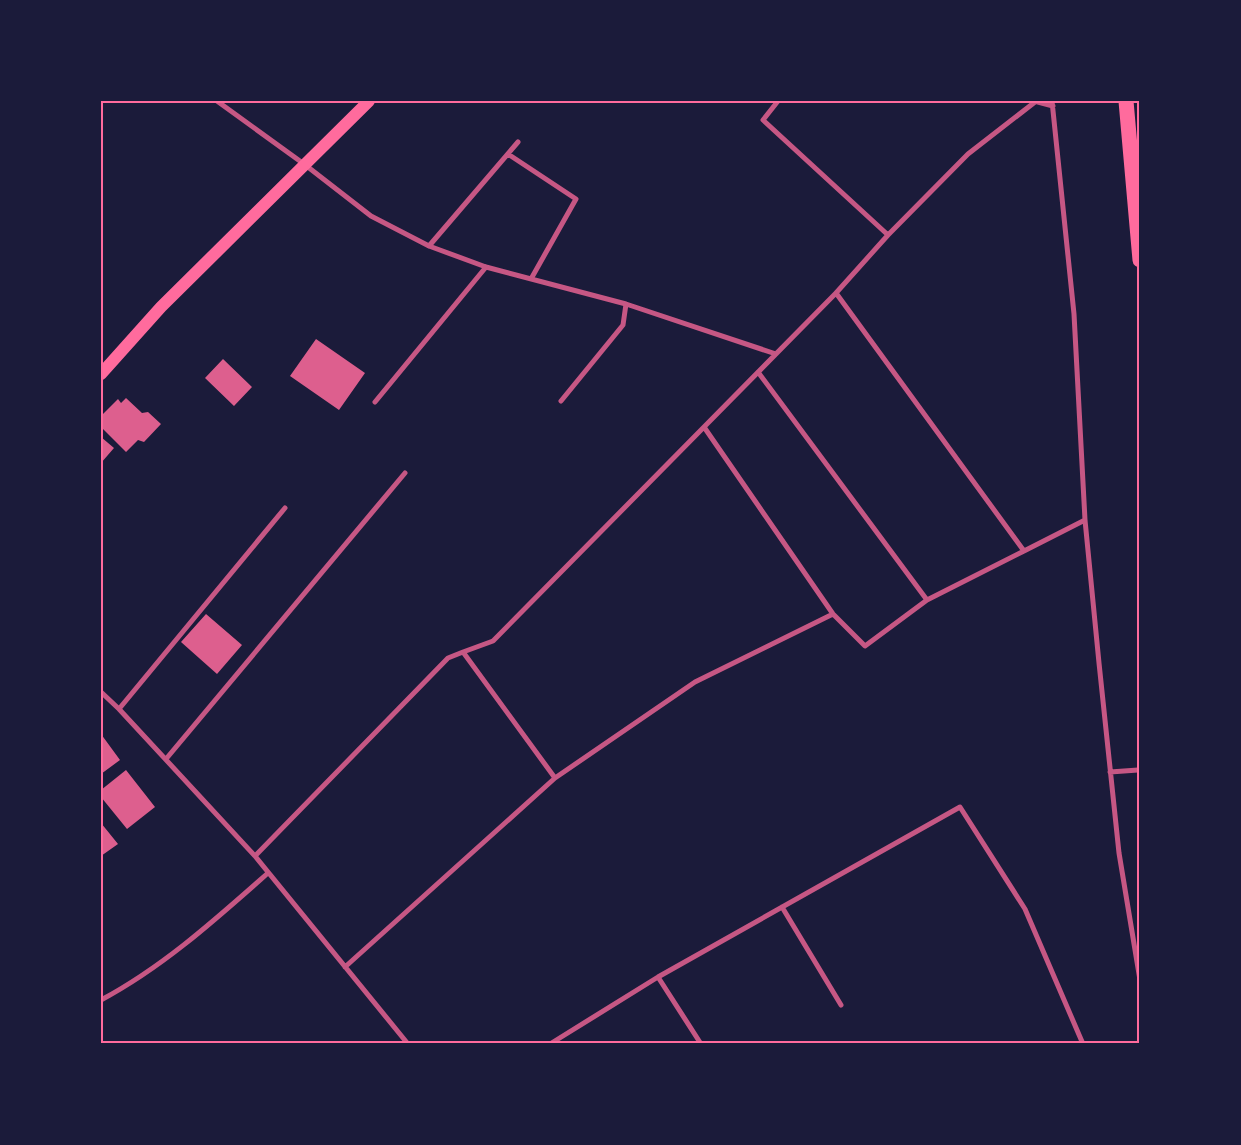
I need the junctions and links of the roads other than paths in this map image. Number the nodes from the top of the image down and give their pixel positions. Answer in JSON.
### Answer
{"nodes":[{"id":1,"x":217,"y":101,"type":"edge"},
{"id":2,"x":369,"y":101,"type":"edge"},
{"id":3,"x":778,"y":101,"type":"edge"},
{"id":4,"x":1126,"y":101,"type":"edge"},
{"id":5,"x":1035,"y":102,"type":"edge"},
{"id":6,"x":1052,"y":103,"type":"edge"},
{"id":7,"x":518,"y":142,"type":"dead end"},
{"id":8,"x":508,"y":154,"type":"junction"},
{"id":9,"x":304,"y":164,"type":"junction"},
{"id":10,"x":888,"y":235,"type":"junction"},
{"id":11,"x":429,"y":246,"type":"junction"},
{"id":12,"x":1140,"y":260,"type":"edge"},
{"id":13,"x":486,"y":267,"type":"junction"},
{"id":14,"x":531,"y":279,"type":"junction"},
{"id":15,"x":836,"y":293,"type":"junction"},
{"id":16,"x":626,"y":304,"type":"junction"},
{"id":17,"x":776,"y":354,"type":"junction"},
{"id":18,"x":758,"y":372,"type":"junction"},
{"id":19,"x":101,"y":374,"type":"edge"},
{"id":20,"x":561,"y":401,"type":"dead end"},
{"id":21,"x":375,"y":402,"type":"dead end"},
{"id":22,"x":704,"y":427,"type":"junction"},
{"id":23,"x":405,"y":473,"type":"dead end"},
{"id":24,"x":285,"y":508,"type":"dead end"},
{"id":25,"x":1085,"y":520,"type":"junction"},
{"id":26,"x":1024,"y":551,"type":"junction"},
{"id":27,"x":927,"y":600,"type":"junction"},
{"id":28,"x":832,"y":614,"type":"junction"},
{"id":29,"x":463,"y":652,"type":"junction"},
{"id":30,"x":101,"y":692,"type":"edge"},
{"id":31,"x":119,"y":709,"type":"junction"},
{"id":32,"x":166,"y":759,"type":"junction"},
{"id":33,"x":1138,"y":770,"type":"dead end"},
{"id":34,"x":1110,"y":772,"type":"junction"},
{"id":35,"x":555,"y":778,"type":"junction"},
{"id":36,"x":255,"y":856,"type":"junction"},
{"id":37,"x":268,"y":873,"type":"junction"},
{"id":38,"x":782,"y":907,"type":"junction"},
{"id":39,"x":345,"y":967,"type":"junction"},
{"id":40,"x":658,"y":977,"type":"junction"},
{"id":41,"x":1140,"y":980,"type":"edge"},
{"id":42,"x":101,"y":1000,"type":"edge"},
{"id":43,"x":841,"y":1005,"type":"dead end"},
{"id":44,"x":408,"y":1044,"type":"edge"},
{"id":45,"x":550,"y":1044,"type":"edge"},
{"id":46,"x":701,"y":1044,"type":"edge"},
{"id":47,"x":1083,"y":1044,"type":"edge"}],
"edges":[{"from":1,"to":9,"type":"street"},
{"from":2,"to":9,"type":"main road"},
{"from":3,"to":10,"type":"street"},
{"from":4,"to":12,"type":"highway"},
{"from":5,"to":6,"type":"street"},
{"from":5,"to":10,"type":"street"},
{"from":6,"to":25,"type":"street"},
{"from":7,"to":8,"type":"street"},
{"from":8,"to":11,"type":"street"},
{"from":8,"to":14,"type":"street"},
{"from":9,"to":11,"type":"street"},
{"from":9,"to":19,"type":"main road"},
{"from":10,"to":15,"type":"street"},
{"from":11,"to":13,"type":"street"},
{"from":13,"to":14,"type":"street"},
{"from":13,"to":21,"type":"street"},
{"from":14,"to":16,"type":"street"},
{"from":15,"to":17,"type":"street"},
{"from":15,"to":26,"type":"street"},
{"from":16,"to":17,"type":"street"},
{"from":16,"to":20,"type":"street"},
{"from":17,"to":18,"type":"street"},
{"from":18,"to":22,"type":"street"},
{"from":18,"to":27,"type":"street"},
{"from":22,"to":28,"type":"street"},
{"from":22,"to":29,"type":"street"},
{"from":23,"to":32,"type":"street"},
{"from":24,"to":31,"type":"street"},
{"from":25,"to":26,"type":"street"},
{"from":25,"to":34,"type":"street"},
{"from":26,"to":27,"type":"street"},
{"from":27,"to":28,"type":"street"},
{"from":28,"to":35,"type":"street"},
{"from":29,"to":35,"type":"street"},
{"from":29,"to":36,"type":"street"},
{"from":30,"to":31,"type":"street"},
{"from":31,"to":32,"type":"street"},
{"from":32,"to":36,"type":"street"},
{"from":33,"to":34,"type":"street"},
{"from":34,"to":41,"type":"street"},
{"from":35,"to":39,"type":"street"},
{"from":36,"to":37,"type":"street"},
{"from":37,"to":39,"type":"street"},
{"from":37,"to":42,"type":"street"},
{"from":38,"to":40,"type":"street"},
{"from":38,"to":43,"type":"street"},
{"from":38,"to":47,"type":"street"},
{"from":39,"to":44,"type":"street"},
{"from":40,"to":45,"type":"street"},
{"from":40,"to":46,"type":"street"}]}
